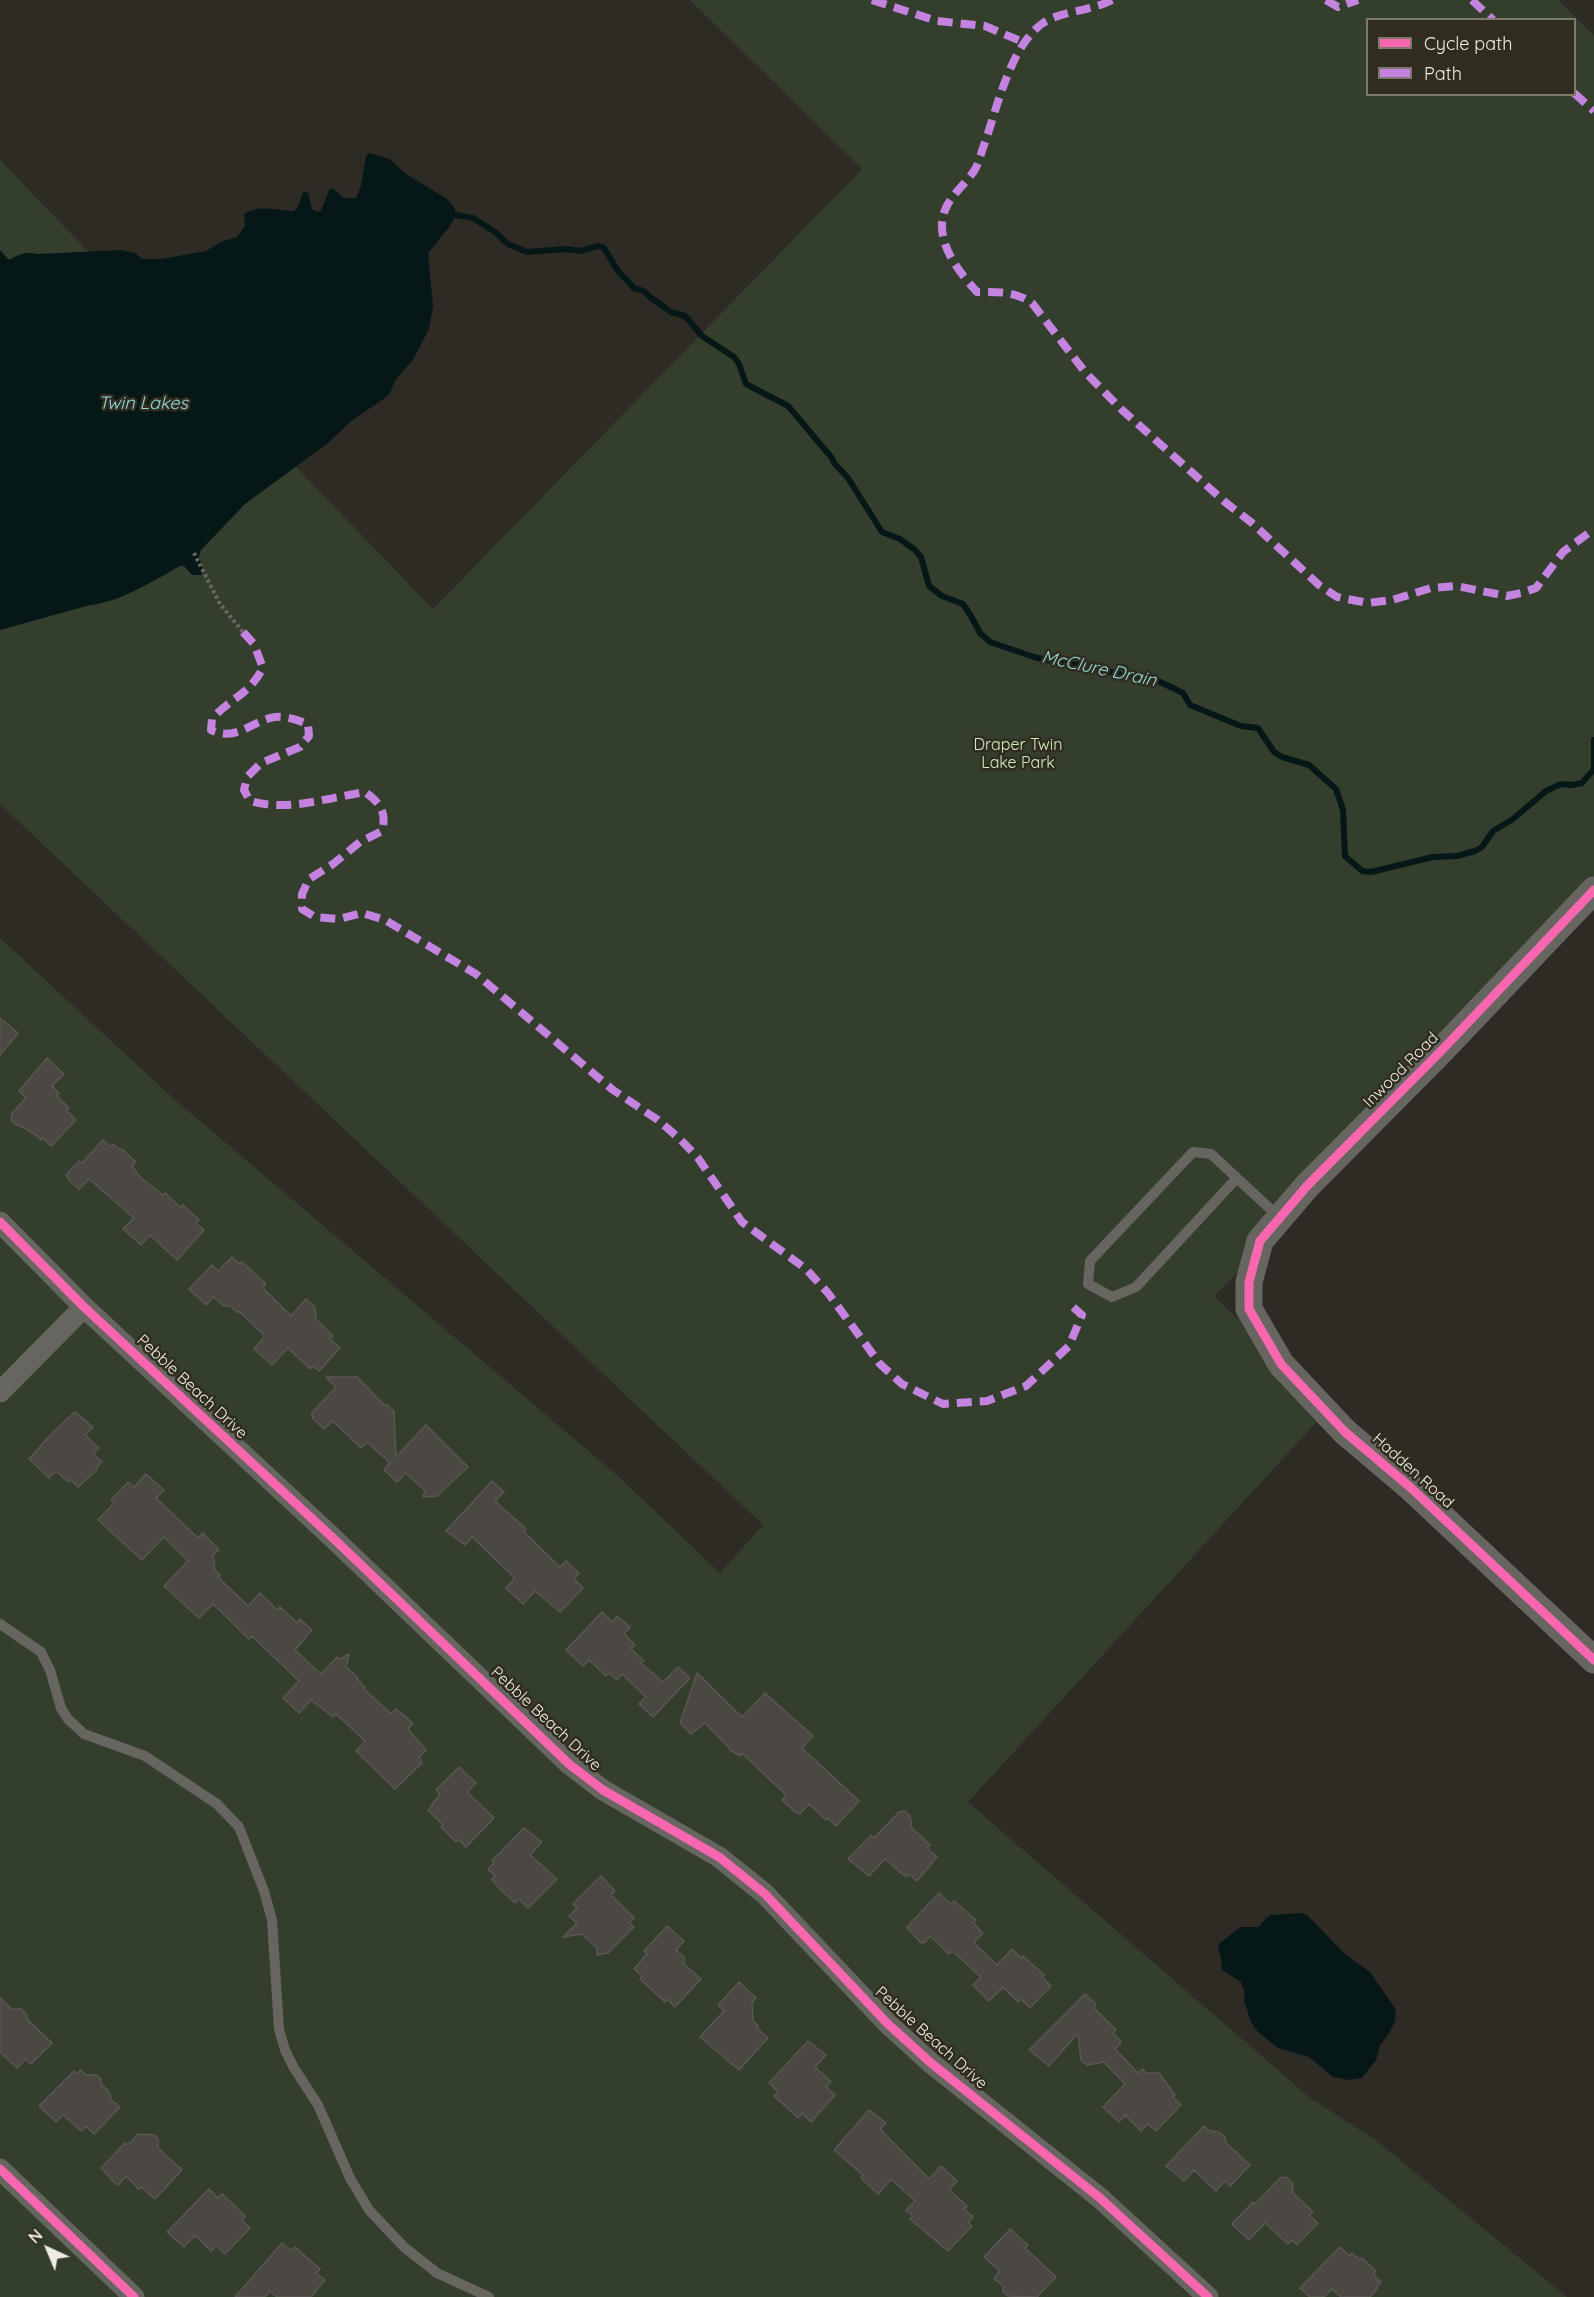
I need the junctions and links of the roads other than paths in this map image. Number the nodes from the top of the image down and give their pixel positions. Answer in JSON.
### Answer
{"nodes":[{"id":1,"x":1594,"y":890,"type":"edge"},
{"id":2,"x":1236,"y":1179,"type":"junction"},
{"id":3,"x":1280,"y":1218,"type":"junction"},
{"id":4,"x":0,"y":1222,"type":"edge"},
{"id":5,"x":1249,"y":1282,"type":"joint"},
{"id":6,"x":84,"y":1306,"type":"junction"},
{"id":7,"x":0,"y":1392,"type":"edge"},
{"id":8,"x":0,"y":1624,"type":"edge"},
{"id":9,"x":1594,"y":1660,"type":"edge"},
{"id":10,"x":0,"y":2169,"type":"edge"},
{"id":11,"x":134,"y":2297,"type":"edge"},
{"id":12,"x":489,"y":2297,"type":"edge"},
{"id":13,"x":1208,"y":2297,"type":"edge"}],
"edges":[{"from":1,"to":3,"type":"street","name":"Inwood Road"},
{"from":2,"to":2,"type":"lane"},
{"from":2,"to":3,"type":"lane"},
{"from":3,"to":5,"type":"street","name":"Inwood Road"},
{"from":4,"to":6,"type":"street","name":"Pebble Beach Drive"},
{"from":5,"to":9,"type":"street","name":"Hadden Road"},
{"from":6,"to":7,"type":"street"},
{"from":6,"to":13,"type":"street","name":"Pebble Beach Drive"},
{"from":8,"to":12,"type":"lane"},
{"from":10,"to":11,"type":"street"}]}
